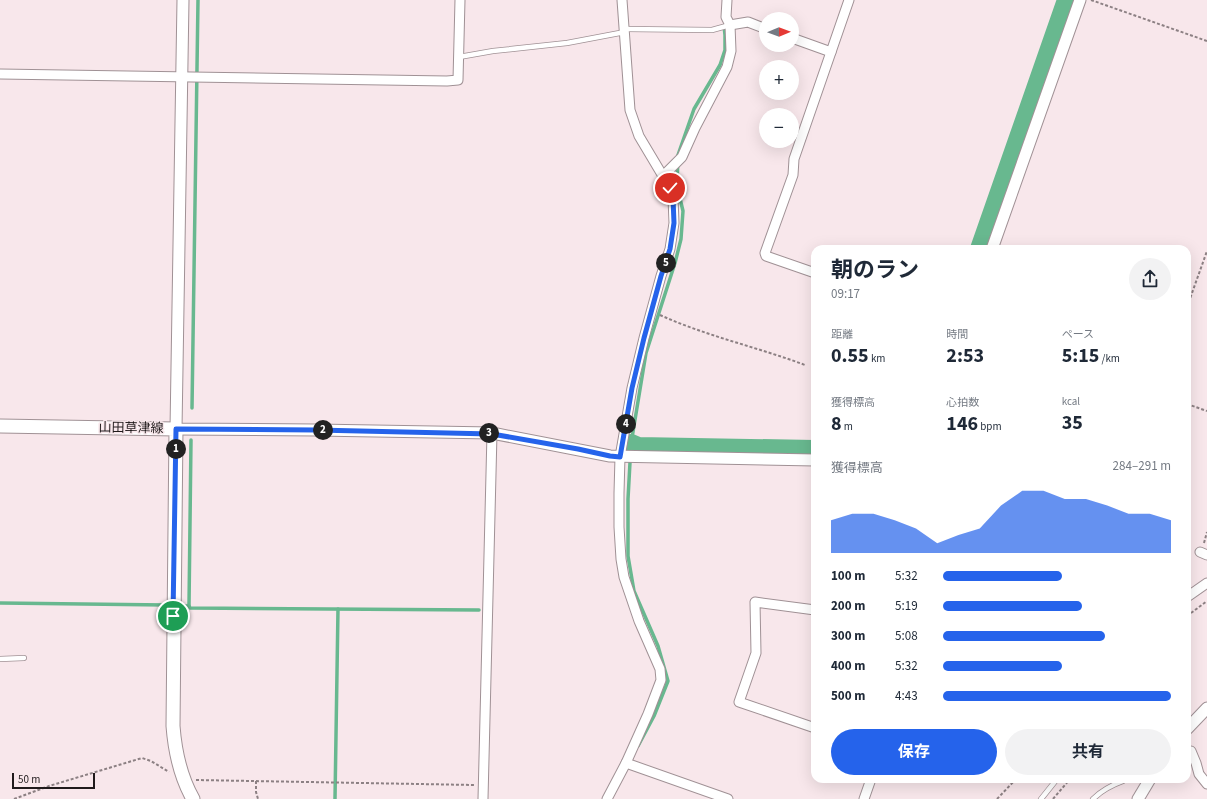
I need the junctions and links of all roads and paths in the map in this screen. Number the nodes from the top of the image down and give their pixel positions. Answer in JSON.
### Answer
{"nodes":[{"id":1,"x":184,"y":0,"type":"edge"},
{"id":2,"x":460,"y":0,"type":"edge"},
{"id":3,"x":622,"y":0,"type":"edge"},
{"id":4,"x":727,"y":0,"type":"edge"},
{"id":5,"x":849,"y":0,"type":"edge"},
{"id":6,"x":1080,"y":0,"type":"edge"},
{"id":7,"x":1090,"y":0,"type":"edge"},
{"id":8,"x":730,"y":25,"type":"junction"},
{"id":9,"x":759,"y":26,"type":"edge"},
{"id":10,"x":625,"y":31,"type":"junction"},
{"id":11,"x":799,"y":41,"type":"edge"},
{"id":12,"x":1207,"y":41,"type":"edge"},
{"id":13,"x":831,"y":52,"type":"junction"},
{"id":14,"x":459,"y":57,"type":"junction"},
{"id":15,"x":0,"y":74,"type":"edge"},
{"id":16,"x":182,"y":77,"type":"junction"},
{"id":17,"x":663,"y":176,"type":"junction"},
{"id":18,"x":993,"y":245,"type":"edge"},
{"id":19,"x":1207,"y":251,"type":"edge"},
{"id":20,"x":811,"y":272,"type":"edge"},
{"id":21,"x":1191,"y":296,"type":"edge"},
{"id":22,"x":651,"y":311,"type":"junction"},
{"id":23,"x":805,"y":365,"type":"dead end"},
{"id":24,"x":1191,"y":406,"type":"edge"},
{"id":25,"x":1207,"y":412,"type":"edge"},
{"id":26,"x":0,"y":426,"type":"edge"},
{"id":27,"x":176,"y":429,"type":"junction"},
{"id":28,"x":492,"y":434,"type":"junction"},
{"id":29,"x":620,"y":457,"type":"junction"},
{"id":30,"x":811,"y":460,"type":"edge"},
{"id":31,"x":1207,"y":583,"type":"edge"},
{"id":32,"x":1191,"y":594,"type":"edge"},
{"id":33,"x":1207,"y":601,"type":"edge"},
{"id":34,"x":811,"y":609,"type":"edge"},
{"id":35,"x":1191,"y":613,"type":"edge"},
{"id":36,"x":24,"y":658,"type":"dead end"},
{"id":37,"x":0,"y":659,"type":"edge"},
{"id":38,"x":1207,"y":708,"type":"edge"},
{"id":39,"x":1191,"y":725,"type":"edge"},
{"id":40,"x":811,"y":727,"type":"edge"},
{"id":41,"x":1191,"y":751,"type":"dead end"},
{"id":42,"x":626,"y":763,"type":"junction"},
{"id":43,"x":183,"y":777,"type":"junction"},
{"id":44,"x":256,"y":782,"type":"junction"},
{"id":45,"x":870,"y":783,"type":"edge"},
{"id":46,"x":1012,"y":783,"type":"edge"},
{"id":47,"x":1054,"y":783,"type":"edge"},
{"id":48,"x":1067,"y":783,"type":"edge"},
{"id":49,"x":1118,"y":783,"type":"edge"},
{"id":50,"x":1148,"y":783,"type":"edge"},
{"id":51,"x":1207,"y":784,"type":"edge"},
{"id":52,"x":483,"y":785,"type":"junction"},
{"id":53,"x":14,"y":799,"type":"edge"},
{"id":54,"x":193,"y":799,"type":"edge"},
{"id":55,"x":258,"y":799,"type":"edge"},
{"id":56,"x":483,"y":799,"type":"edge"},
{"id":57,"x":607,"y":799,"type":"edge"},
{"id":58,"x":728,"y":799,"type":"edge"},
{"id":59,"x":864,"y":799,"type":"edge"},
{"id":60,"x":997,"y":799,"type":"edge"},
{"id":61,"x":1041,"y":799,"type":"edge"},
{"id":62,"x":1053,"y":799,"type":"edge"},
{"id":63,"x":1093,"y":799,"type":"edge"},
{"id":64,"x":1138,"y":799,"type":"edge"}],
"edges":[{"from":1,"to":16,"type":"street"},
{"from":2,"to":14,"type":"street"},
{"from":3,"to":10,"type":"street"},
{"from":4,"to":8,"type":"street"},
{"from":5,"to":13,"type":"street"},
{"from":6,"to":18,"type":"street"},
{"from":7,"to":12,"type":"path"},
{"from":8,"to":9,"type":"street"},
{"from":8,"to":10,"type":"lane"},
{"from":8,"to":17,"type":"street"},
{"from":10,"to":14,"type":"lane"},
{"from":10,"to":17,"type":"street"},
{"from":11,"to":13,"type":"street"},
{"from":13,"to":20,"type":"street"},
{"from":14,"to":16,"type":"street"},
{"from":15,"to":16,"type":"street"},
{"from":16,"to":27,"type":"street"},
{"from":17,"to":22,"type":"street"},
{"from":19,"to":21,"type":"path"},
{"from":22,"to":23,"type":"path"},
{"from":22,"to":29,"type":"street"},
{"from":24,"to":25,"type":"path"},
{"from":26,"to":27,"type":"main road","name":"山田草津線"},
{"from":27,"to":28,"type":"street"},
{"from":27,"to":43,"type":"main road","name":"山田草津線"},
{"from":28,"to":29,"type":"street"},
{"from":28,"to":52,"type":"street"},
{"from":29,"to":30,"type":"street"},
{"from":29,"to":42,"type":"street"},
{"from":31,"to":32,"type":"street"},
{"from":33,"to":35,"type":"path"},
{"from":34,"to":40,"type":"street"},
{"from":36,"to":37,"type":"lane"},
{"from":38,"to":39,"type":"street"},
{"from":41,"to":51,"type":"street"},
{"from":42,"to":57,"type":"street"},
{"from":42,"to":58,"type":"street"},
{"from":43,"to":44,"type":"path"},
{"from":43,"to":53,"type":"path"},
{"from":43,"to":54,"type":"main road","name":"山田草津線"},
{"from":44,"to":52,"type":"path"},
{"from":44,"to":55,"type":"path"},
{"from":45,"to":59,"type":"street"},
{"from":46,"to":60,"type":"path"},
{"from":47,"to":61,"type":"lane"},
{"from":48,"to":62,"type":"path"},
{"from":49,"to":63,"type":"lane"},
{"from":50,"to":64,"type":"street"},
{"from":52,"to":56,"type":"street"}]}
